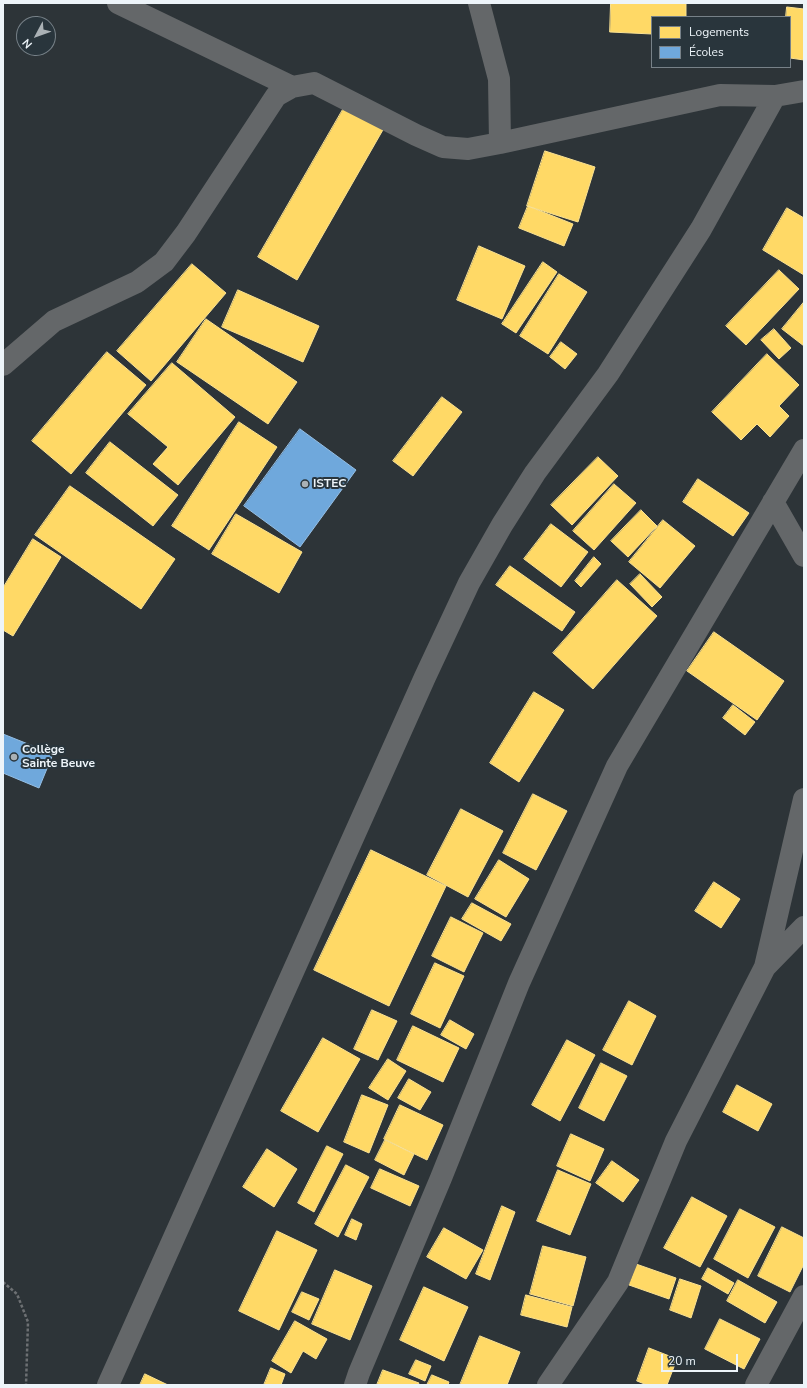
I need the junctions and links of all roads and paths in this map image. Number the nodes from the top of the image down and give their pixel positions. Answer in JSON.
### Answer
{"nodes":[{"id":1,"x":118,"y":3,"type":"edge"},
{"id":2,"x":479,"y":3,"type":"edge"},
{"id":3,"x":292,"y":87,"type":"junction"},
{"id":4,"x":804,"y":91,"type":"edge"},
{"id":5,"x":775,"y":96,"type":"junction"},
{"id":6,"x":500,"y":144,"type":"junction"},
{"id":7,"x":4,"y":366,"type":"edge"},
{"id":8,"x":804,"y":450,"type":"edge"},
{"id":9,"x":773,"y":502,"type":"junction"},
{"id":10,"x":804,"y":556,"type":"edge"},
{"id":11,"x":804,"y":798,"type":"edge"},
{"id":12,"x":804,"y":927,"type":"edge"},
{"id":13,"x":765,"y":967,"type":"junction"},
{"id":14,"x":3,"y":1282,"type":"edge"},
{"id":15,"x":804,"y":1296,"type":"edge"},
{"id":16,"x":26,"y":1385,"type":"edge"},
{"id":17,"x":108,"y":1385,"type":"edge"},
{"id":18,"x":355,"y":1385,"type":"edge"},
{"id":19,"x":548,"y":1385,"type":"edge"},
{"id":20,"x":756,"y":1385,"type":"edge"}],
"edges":[{"from":1,"to":3,"type":"street"},
{"from":2,"to":6,"type":"street"},
{"from":3,"to":6,"type":"street"},
{"from":3,"to":7,"type":"street"},
{"from":4,"to":5,"type":"street"},
{"from":5,"to":6,"type":"street"},
{"from":5,"to":17,"type":"street"},
{"from":8,"to":9,"type":"street"},
{"from":9,"to":10,"type":"street"},
{"from":9,"to":18,"type":"street"},
{"from":11,"to":13,"type":"street"},
{"from":12,"to":13,"type":"street"},
{"from":13,"to":19,"type":"street"},
{"from":14,"to":16,"type":"path"},
{"from":15,"to":20,"type":"street"}]}
